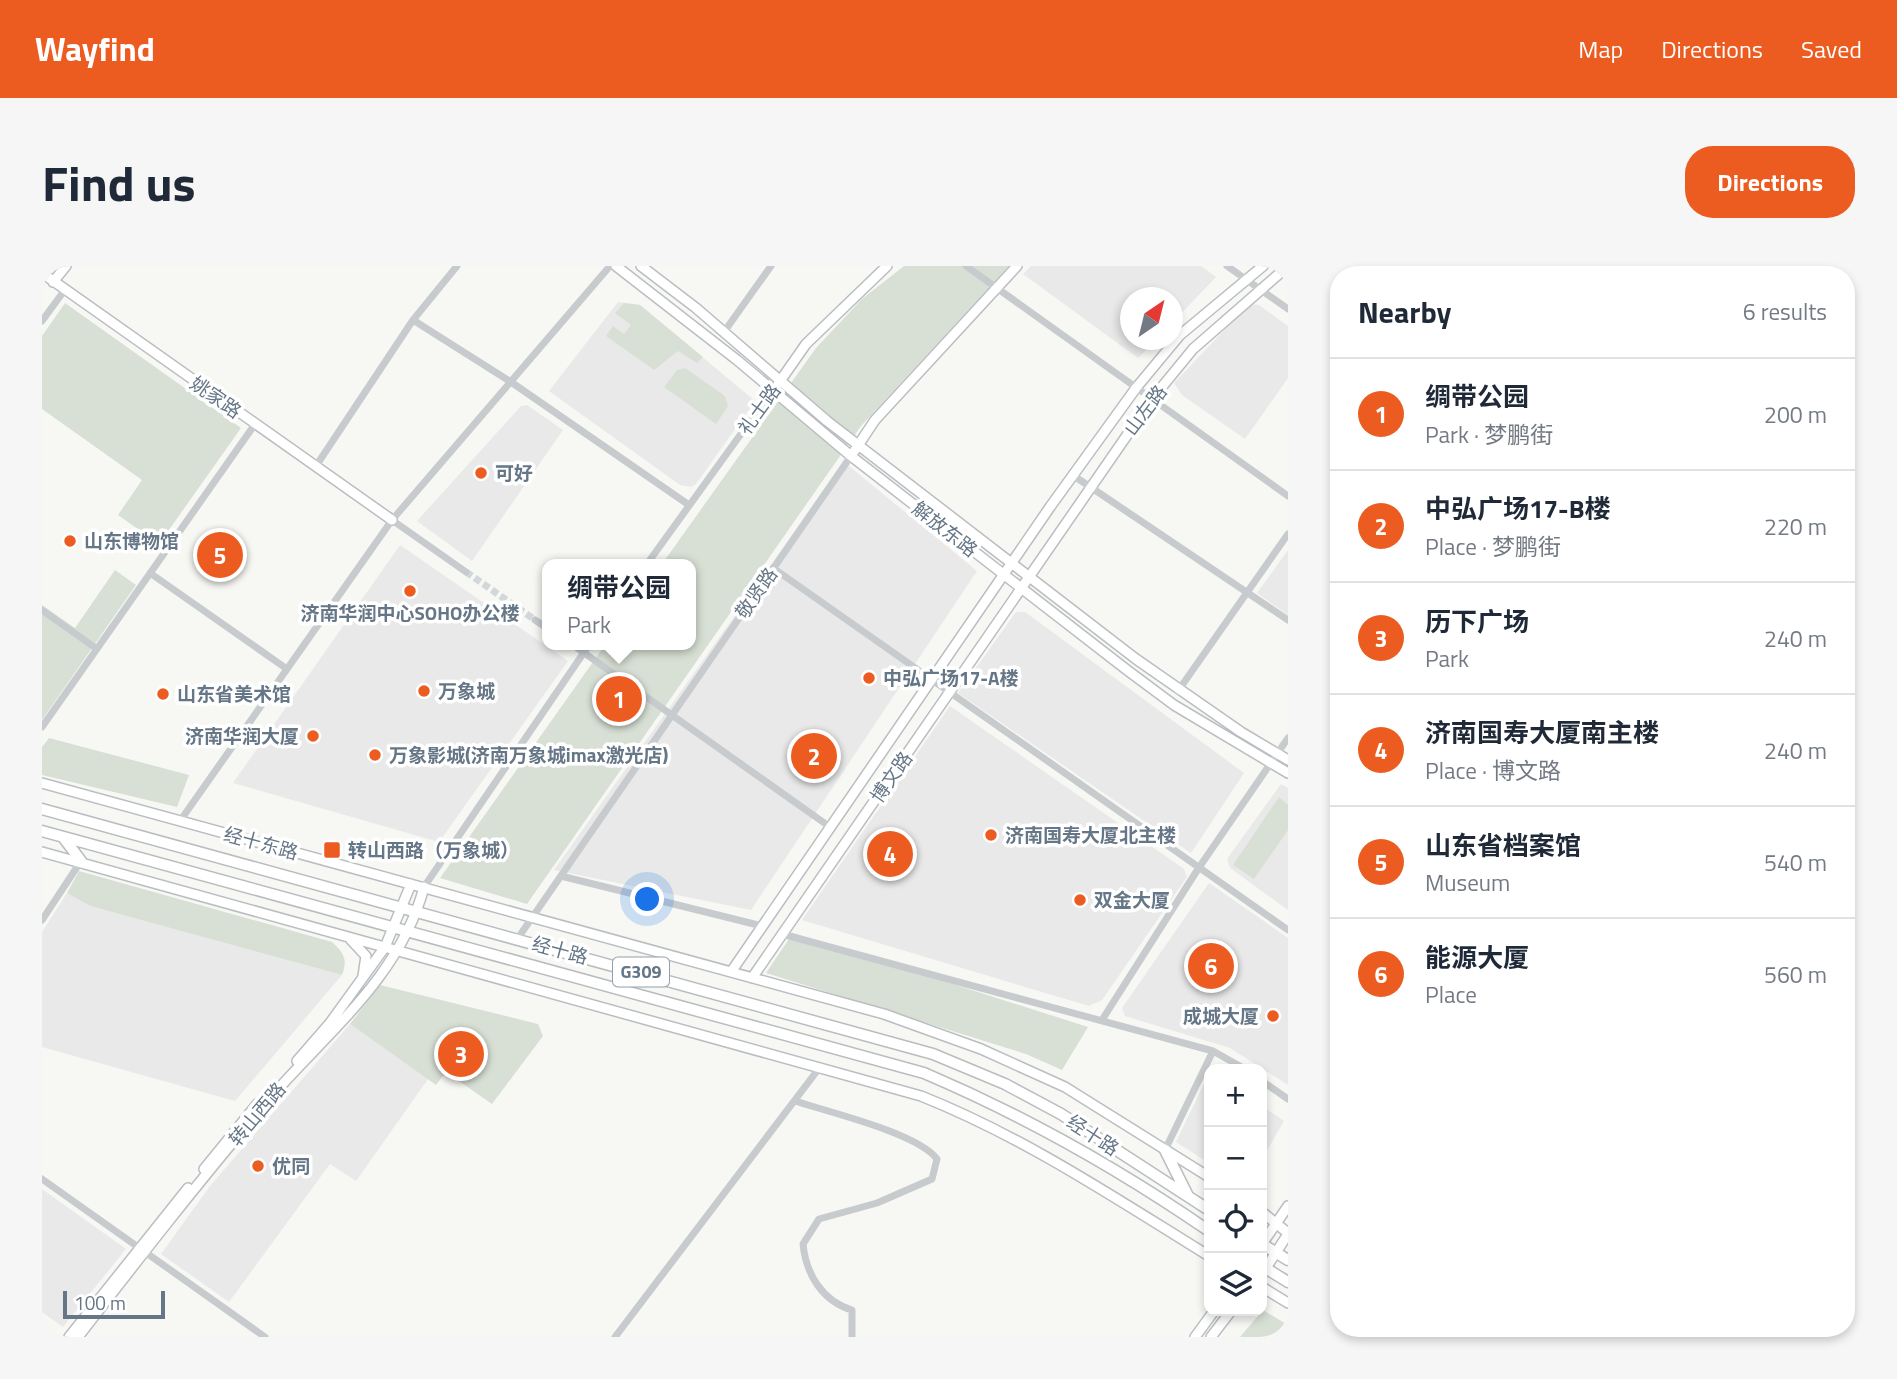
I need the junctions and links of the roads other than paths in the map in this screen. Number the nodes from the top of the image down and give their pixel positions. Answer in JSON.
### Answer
{"nodes":[{"id":1,"x":45,"y":266,"type":"edge"},
{"id":2,"x":66,"y":266,"type":"edge"},
{"id":3,"x":457,"y":266,"type":"edge"},
{"id":4,"x":610,"y":266,"type":"edge"},
{"id":5,"x":616,"y":266,"type":"edge"},
{"id":6,"x":641,"y":266,"type":"edge"},
{"id":7,"x":771,"y":266,"type":"edge"},
{"id":8,"x":887,"y":266,"type":"edge"},
{"id":9,"x":966,"y":266,"type":"edge"},
{"id":10,"x":1017,"y":266,"type":"edge"},
{"id":11,"x":1227,"y":266,"type":"edge"},
{"id":12,"x":1263,"y":266,"type":"edge"},
{"id":13,"x":1288,"y":266,"type":"edge"},
{"id":14,"x":42,"y":272,"type":"edge"},
{"id":15,"x":1246,"y":279,"type":"junction"},
{"id":16,"x":53,"y":282,"type":"junction"},
{"id":17,"x":995,"y":287,"type":"junction"},
{"id":18,"x":1260,"y":289,"type":"junction"},
{"id":19,"x":64,"y":291,"type":"junction"},
{"id":20,"x":1288,"y":309,"type":"edge"},
{"id":21,"x":413,"y":320,"type":"junction"},
{"id":22,"x":42,"y":321,"type":"edge"},
{"id":23,"x":724,"y":332,"type":"junction"},
{"id":24,"x":780,"y":381,"type":"junction"},
{"id":25,"x":511,"y":382,"type":"junction"},
{"id":26,"x":1136,"y":388,"type":"junction"},
{"id":27,"x":772,"y":391,"type":"junction"},
{"id":28,"x":1152,"y":399,"type":"junction"},
{"id":29,"x":255,"y":424,"type":"junction"},
{"id":30,"x":858,"y":444,"type":"junction"},
{"id":31,"x":851,"y":456,"type":"junction"},
{"id":32,"x":316,"y":466,"type":"junction"},
{"id":33,"x":1074,"y":476,"type":"junction"},
{"id":34,"x":1090,"y":487,"type":"junction"},
{"id":35,"x":1288,"y":496,"type":"edge"},
{"id":36,"x":689,"y":505,"type":"junction"},
{"id":37,"x":392,"y":520,"type":"junction"},
{"id":38,"x":1288,"y":534,"type":"edge"},
{"id":39,"x":651,"y":559,"type":"edge"},
{"id":40,"x":1012,"y":564,"type":"junction"},
{"id":41,"x":773,"y":568,"type":"junction"},
{"id":42,"x":466,"y":572,"type":"tunnel mouth"},
{"id":43,"x":150,"y":573,"type":"junction"},
{"id":44,"x":1004,"y":575,"type":"junction"},
{"id":45,"x":1031,"y":578,"type":"junction"},
{"id":46,"x":1022,"y":587,"type":"junction"},
{"id":47,"x":1247,"y":593,"type":"junction"},
{"id":48,"x":42,"y":610,"type":"edge"},
{"id":49,"x":535,"y":620,"type":"tunnel mouth"},
{"id":50,"x":1288,"y":620,"type":"edge"},
{"id":51,"x":542,"y":625,"type":"edge"},
{"id":52,"x":97,"y":649,"type":"junction"},
{"id":53,"x":581,"y":650,"type":"edge"},
{"id":54,"x":584,"y":652,"type":"junction"},
{"id":55,"x":287,"y":669,"type":"junction"},
{"id":56,"x":932,"y":679,"type":"junction"},
{"id":57,"x":1178,"y":691,"type":"junction"},
{"id":58,"x":950,"y":692,"type":"junction"},
{"id":59,"x":672,"y":714,"type":"junction"},
{"id":60,"x":42,"y":727,"type":"edge"},
{"id":61,"x":1288,"y":738,"type":"edge"},
{"id":62,"x":1277,"y":754,"type":"junction"},
{"id":63,"x":1288,"y":760,"type":"edge"},
{"id":64,"x":1270,"y":763,"type":"junction"},
{"id":65,"x":1288,"y":773,"type":"edge"},
{"id":66,"x":42,"y":783,"type":"edge"},
{"id":67,"x":42,"y":809,"type":"edge"},
{"id":68,"x":180,"y":821,"type":"junction"},
{"id":69,"x":830,"y":827,"type":"junction"},
{"id":70,"x":42,"y":831,"type":"edge"},
{"id":71,"x":62,"y":836,"type":"junction"},
{"id":72,"x":42,"y":852,"type":"edge"},
{"id":73,"x":81,"y":861,"type":"junction"},
{"id":74,"x":1198,"y":869,"type":"junction"},
{"id":75,"x":561,"y":876,"type":"junction"},
{"id":76,"x":411,"y":884,"type":"junction"},
{"id":77,"x":424,"y":887,"type":"junction"},
{"id":78,"x":401,"y":907,"type":"junction"},
{"id":79,"x":418,"y":911,"type":"junction"},
{"id":80,"x":532,"y":918,"type":"junction"},
{"id":81,"x":42,"y":920,"type":"edge"},
{"id":82,"x":762,"y":926,"type":"junction"},
{"id":83,"x":393,"y":927,"type":"junction"},
{"id":84,"x":409,"y":930,"type":"junction"},
{"id":85,"x":1288,"y":930,"type":"edge"},
{"id":86,"x":782,"y":934,"type":"junction"},
{"id":87,"x":347,"y":937,"type":"junction"},
{"id":88,"x":517,"y":939,"type":"junction"},
{"id":89,"x":385,"y":947,"type":"junction"},
{"id":90,"x":399,"y":951,"type":"junction"},
{"id":91,"x":731,"y":972,"type":"junction"},
{"id":92,"x":752,"y":978,"type":"junction"},
{"id":93,"x":361,"y":982,"type":"junction"},
{"id":94,"x":1102,"y":1020,"type":"junction"},
{"id":95,"x":1213,"y":1051,"type":"junction"},
{"id":96,"x":1236,"y":1064,"type":"edge"},
{"id":97,"x":820,"y":1067,"type":"junction"},
{"id":98,"x":1267,"y":1084,"type":"edge"},
{"id":99,"x":1288,"y":1099,"type":"edge"},
{"id":100,"x":794,"y":1101,"type":"junction"},
{"id":101,"x":1165,"y":1150,"type":"junction"},
{"id":102,"x":1204,"y":1174,"type":"edge"},
{"id":103,"x":42,"y":1179,"type":"edge"},
{"id":104,"x":1188,"y":1197,"type":"junction"},
{"id":105,"x":1288,"y":1206,"type":"edge"},
{"id":106,"x":1204,"y":1207,"type":"edge"},
{"id":107,"x":1267,"y":1216,"type":"edge"},
{"id":108,"x":1276,"y":1222,"type":"junction"},
{"id":109,"x":1204,"y":1228,"type":"edge"},
{"id":110,"x":1288,"y":1233,"type":"edge"},
{"id":111,"x":1267,"y":1236,"type":"edge"},
{"id":112,"x":1267,"y":1247,"type":"edge"},
{"id":113,"x":141,"y":1250,"type":"junction"},
{"id":114,"x":1204,"y":1253,"type":"edge"},
{"id":115,"x":1276,"y":1253,"type":"junction"},
{"id":116,"x":1288,"y":1260,"type":"edge"},
{"id":117,"x":1267,"y":1264,"type":"edge"},
{"id":118,"x":1267,"y":1271,"type":"edge"},
{"id":119,"x":1288,"y":1282,"type":"edge"},
{"id":120,"x":1267,"y":1290,"type":"edge"},
{"id":121,"x":1288,"y":1303,"type":"edge"},
{"id":122,"x":1210,"y":1316,"type":"edge"},
{"id":123,"x":1227,"y":1316,"type":"edge"},
{"id":124,"x":69,"y":1337,"type":"edge"},
{"id":125,"x":78,"y":1337,"type":"edge"},
{"id":126,"x":265,"y":1337,"type":"edge"},
{"id":127,"x":615,"y":1337,"type":"edge"},
{"id":128,"x":852,"y":1337,"type":"edge"},
{"id":129,"x":1195,"y":1337,"type":"edge"},
{"id":130,"x":1211,"y":1337,"type":"edge"}],
"edges":[{"from":1,"to":14,"type":"main road"},
{"from":2,"to":16,"type":"main road"},
{"from":3,"to":21,"type":"street"},
{"from":4,"to":25,"type":"street"},
{"from":5,"to":27,"type":"main road","name":"解放东路"},
{"from":6,"to":23,"type":"main road","name":"解放东路"},
{"from":7,"to":23,"type":"street"},
{"from":8,"to":24,"type":"main road","name":"礼士路"},
{"from":9,"to":17,"type":"street"},
{"from":10,"to":17,"type":"main road","name":"敬贤路"},
{"from":11,"to":15,"type":"street"},
{"from":12,"to":15,"type":"main road","name":"山左路"},
{"from":13,"to":18,"type":"main road","name":"山左路"},
{"from":14,"to":16,"type":"main road","name":"姚家路"},
{"from":15,"to":18,"type":"street"},
{"from":15,"to":26,"type":"main road","name":"山左路"},
{"from":16,"to":19,"type":"main road","name":"姚家路"},
{"from":17,"to":26,"type":"street"},
{"from":17,"to":30,"type":"main road","name":"敬贤路"},
{"from":18,"to":20,"type":"street"},
{"from":18,"to":28,"type":"main road","name":"山左路"},
{"from":19,"to":22,"type":"street"},
{"from":19,"to":29,"type":"main road","name":"姚家路"},
{"from":21,"to":25,"type":"street"},
{"from":21,"to":32,"type":"street"},
{"from":23,"to":24,"type":"main road","name":"解放东路"},
{"from":24,"to":27,"type":"main road","name":"礼士路"},
{"from":24,"to":30,"type":"main road","name":"解放东路"},
{"from":25,"to":36,"type":"street"},
{"from":25,"to":37,"type":"street"},
{"from":26,"to":28,"type":"street"},
{"from":26,"to":33,"type":"main road","name":"山左路"},
{"from":27,"to":31,"type":"main road","name":"解放东路"},
{"from":27,"to":36,"type":"street","name":"礼士路"},
{"from":28,"to":34,"type":"main road","name":"山左路"},
{"from":28,"to":35,"type":"street"},
{"from":29,"to":32,"type":"main road","name":"姚家路"},
{"from":29,"to":43,"type":"street"},
{"from":30,"to":31,"type":"main road","name":"敬贤路"},
{"from":30,"to":40,"type":"main road","name":"解放东路"},
{"from":31,"to":41,"type":"street","name":"敬贤路"},
{"from":31,"to":44,"type":"main road","name":"解放东路"},
{"from":32,"to":37,"type":"main road","name":"姚家路"},
{"from":33,"to":34,"type":"street"},
{"from":33,"to":40,"type":"main road","name":"山左路"},
{"from":34,"to":45,"type":"main road","name":"山左路"},
{"from":34,"to":47,"type":"street"},
{"from":36,"to":39,"type":"street","name":"礼士路"},
{"from":37,"to":42,"type":"street"},
{"from":37,"to":55,"type":"street"},
{"from":38,"to":47,"type":"street"},
{"from":40,"to":44,"type":"main road","name":"山左路"},
{"from":40,"to":45,"type":"main road","name":"解放东路"},
{"from":41,"to":56,"type":"street"},
{"from":41,"to":59,"type":"street","name":"敬贤路"},
{"from":43,"to":52,"type":"street"},
{"from":43,"to":55,"type":"street"},
{"from":44,"to":46,"type":"main road","name":"解放东路"},
{"from":44,"to":56,"type":"main road","name":"博文路"},
{"from":45,"to":46,"type":"main road","name":"博文路"},
{"from":45,"to":57,"type":"main road","name":"解放东路"},
{"from":46,"to":58,"type":"main road","name":"博文路"},
{"from":46,"to":64,"type":"main road","name":"解放东路"},
{"from":47,"to":50,"type":"street"},
{"from":47,"to":57,"type":"street"},
{"from":48,"to":52,"type":"street"},
{"from":49,"to":51,"type":"street"},
{"from":52,"to":60,"type":"street"},
{"from":53,"to":54,"type":"street"},
{"from":54,"to":59,"type":"street"},
{"from":54,"to":77,"type":"street"},
{"from":55,"to":68,"type":"street"},
{"from":56,"to":58,"type":"street"},
{"from":56,"to":69,"type":"main road","name":"博文路"},
{"from":57,"to":62,"type":"main road","name":"解放东路"},
{"from":58,"to":74,"type":"street"},
{"from":58,"to":86,"type":"main road","name":"博文路"},
{"from":59,"to":69,"type":"street"},
{"from":59,"to":75,"type":"street","name":"敬贤路"},
{"from":61,"to":62,"type":"street"},
{"from":62,"to":63,"type":"main road","name":"解放东路"},
{"from":62,"to":64,"type":"street"},
{"from":64,"to":65,"type":"main road","name":"解放东路"},
{"from":64,"to":74,"type":"street"},
{"from":66,"to":68,"type":"main road"},
{"from":67,"to":78,"type":"highway","name":"经十路","number":"G309"},
{"from":68,"to":76,"type":"main road","name":"经十东路"},
{"from":69,"to":82,"type":"main road","name":"博文路"},
{"from":70,"to":71,"type":"highway","name":"经十路","number":"G309"},
{"from":71,"to":73,"type":"highway"},
{"from":71,"to":83,"type":"highway","name":"经十路","number":"G309"},
{"from":72,"to":73,"type":"main road"},
{"from":73,"to":81,"type":"street"},
{"from":73,"to":87,"type":"main road"},
{"from":74,"to":85,"type":"street"},
{"from":74,"to":94,"type":"street"},
{"from":75,"to":80,"type":"street","name":"敬贤路"},
{"from":75,"to":82,"type":"street"},
{"from":76,"to":77,"type":"main road","name":"经十东路"},
{"from":76,"to":78,"type":"main road","name":"转山西路"},
{"from":77,"to":79,"type":"main road","name":"转山西路"},
{"from":77,"to":80,"type":"main road","name":"经十路"},
{"from":78,"to":79,"type":"highway","name":"经十路","number":"G309"},
{"from":78,"to":83,"type":"main road","name":"转山西路"},
{"from":79,"to":84,"type":"main road","name":"转山西路"},
{"from":79,"to":88,"type":"highway","name":"经十路","number":"G309"},
{"from":80,"to":88,"type":"street","name":"敬贤路"},
{"from":80,"to":91,"type":"main road","name":"经十路"},
{"from":82,"to":91,"type":"main road","name":"博文路"},
{"from":83,"to":84,"type":"highway","name":"经十路","number":"G309"},
{"from":83,"to":89,"type":"main road","name":"转山西路"},
{"from":84,"to":90,"type":"main road","name":"转山西路"},
{"from":84,"to":109,"type":"highway","name":"经十路","number":"G309"},
{"from":86,"to":92,"type":"main road","name":"博文路"},
{"from":86,"to":94,"type":"street"},
{"from":87,"to":89,"type":"main road"},
{"from":87,"to":93,"type":"main road"},
{"from":88,"to":104,"type":"highway","name":"经十路","number":"G309"},
{"from":89,"to":90,"type":"main road"},
{"from":89,"to":93,"type":"main road","name":"转山西路"},
{"from":90,"to":97,"type":"main road"},
{"from":90,"to":113,"type":"main road","name":"转山西路"},
{"from":91,"to":92,"type":"main road","name":"经十路"},
{"from":92,"to":101,"type":"main road","name":"经十路"},
{"from":93,"to":113,"type":"main road","name":"转山西路"},
{"from":94,"to":95,"type":"street"},
{"from":95,"to":96,"type":"street"},
{"from":95,"to":101,"type":"street"},
{"from":97,"to":100,"type":"street"},
{"from":97,"to":114,"type":"main road"},
{"from":98,"to":99,"type":"street"},
{"from":100,"to":127,"type":"street"},
{"from":100,"to":128,"type":"street"},
{"from":101,"to":102,"type":"main road","name":"经十路"},
{"from":101,"to":104,"type":"highway"},
{"from":103,"to":113,"type":"street"},
{"from":104,"to":106,"type":"highway","name":"经十路","number":"G309"},
{"from":105,"to":108,"type":"main road"},
{"from":107,"to":108,"type":"main road"},
{"from":108,"to":110,"type":"main road"},
{"from":108,"to":111,"type":"main road"},
{"from":110,"to":115,"type":"main road"},
{"from":112,"to":115,"type":"highway"},
{"from":113,"to":124,"type":"main road","name":"转山西路"},
{"from":113,"to":125,"type":"main road","name":"转山西路"},
{"from":113,"to":126,"type":"street"},
{"from":115,"to":116,"type":"highway"},
{"from":115,"to":117,"type":"main road"},
{"from":118,"to":119,"type":"highway"},
{"from":120,"to":121,"type":"main road"},
{"from":122,"to":129,"type":"main road"},
{"from":123,"to":130,"type":"main road"}]}
